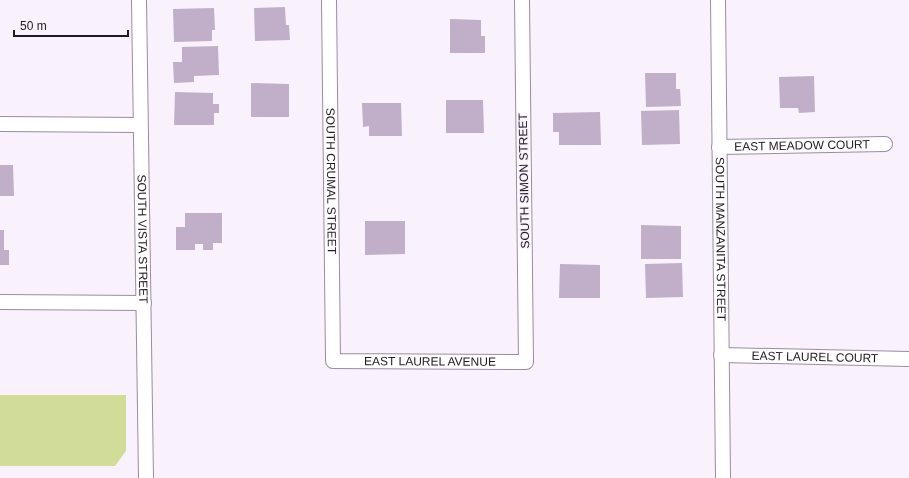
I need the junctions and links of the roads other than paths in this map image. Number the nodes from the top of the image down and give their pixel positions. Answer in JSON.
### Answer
{"nodes":[{"id":1,"x":139,"y":0,"type":"edge"},
{"id":2,"x":329,"y":0,"type":"edge"},
{"id":3,"x":522,"y":0,"type":"edge"},
{"id":4,"x":718,"y":0,"type":"edge"},
{"id":5,"x":0,"y":124,"type":"edge"},
{"id":6,"x":140,"y":125,"type":"junction"},
{"id":7,"x":885,"y":144,"type":"dead end"},
{"id":8,"x":719,"y":147,"type":"junction"},
{"id":9,"x":0,"y":302,"type":"edge"},
{"id":10,"x":144,"y":303,"type":"junction"},
{"id":11,"x":722,"y":355,"type":"junction"},
{"id":12,"x":909,"y":359,"type":"edge"},
{"id":13,"x":333,"y":361,"type":"joint"},
{"id":14,"x":526,"y":362,"type":"joint"},
{"id":15,"x":146,"y":478,"type":"edge"},
{"id":16,"x":723,"y":478,"type":"edge"}],
"edges":[{"from":1,"to":6,"type":"street","name":"SOUTH VISTA STREET"},
{"from":2,"to":13,"type":"street","name":"SOUTH CRUMAL STREET"},
{"from":3,"to":14,"type":"street","name":"SOUTH SIMON STREET"},
{"from":4,"to":8,"type":"street","name":"SOUTH MANZANITA STREET"},
{"from":5,"to":6,"type":"street"},
{"from":6,"to":10,"type":"street","name":"SOUTH VISTA STREET"},
{"from":7,"to":8,"type":"street","name":"EAST MEADOW COURT"},
{"from":8,"to":11,"type":"street","name":"SOUTH MANZANITA STREET"},
{"from":9,"to":10,"type":"street"},
{"from":10,"to":15,"type":"street","name":"SOUTH VISTA STREET"},
{"from":11,"to":12,"type":"street","name":"EAST LAUREL COURT"},
{"from":11,"to":16,"type":"street","name":"SOUTH MANZANITA STREET"},
{"from":13,"to":14,"type":"street","name":"EAST LAUREL AVENUE"}]}
